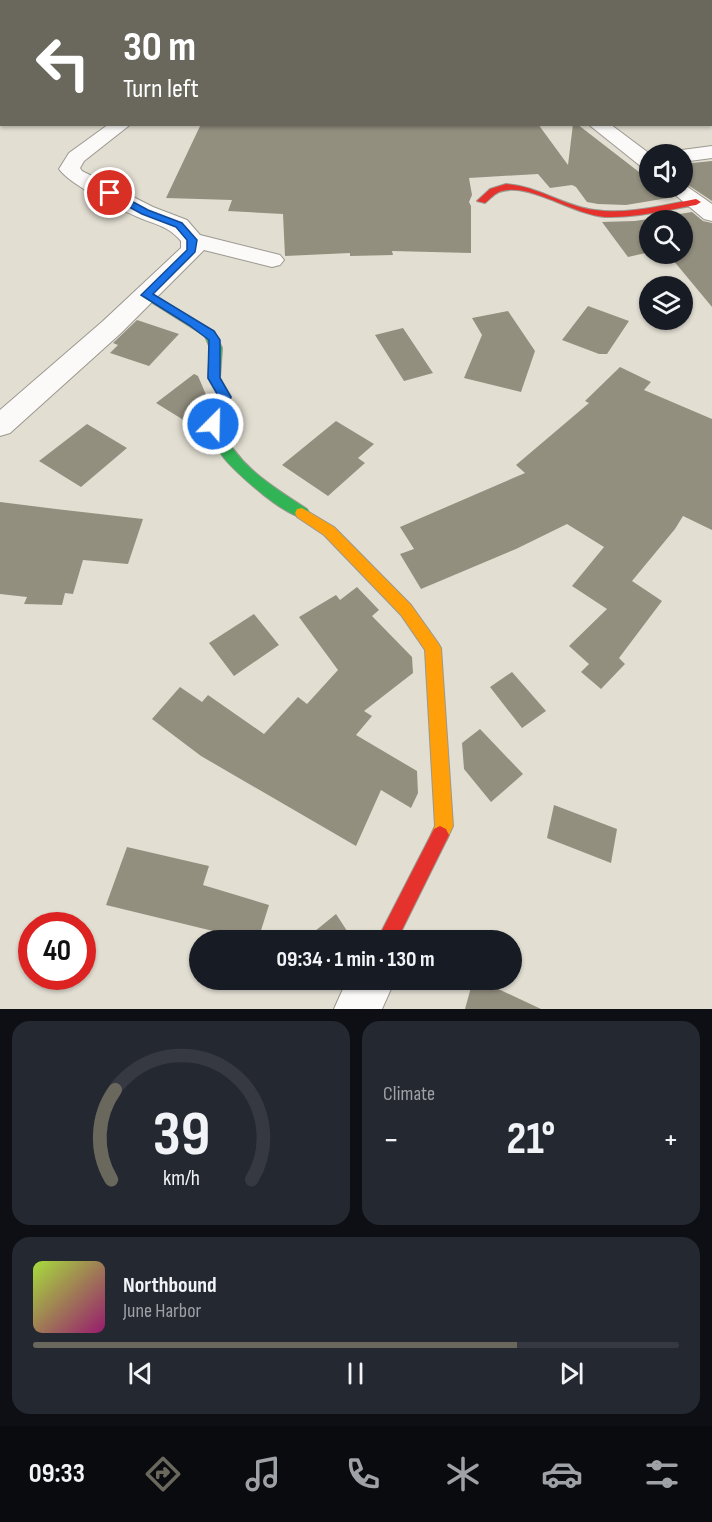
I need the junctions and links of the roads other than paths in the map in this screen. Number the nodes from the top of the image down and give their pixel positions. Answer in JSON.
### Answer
{"nodes":[{"id":1,"x":119,"y":126,"type":"edge"},
{"id":2,"x":600,"y":126,"type":"edge"},
{"id":3,"x":712,"y":152,"type":"edge"},
{"id":4,"x":639,"y":154,"type":"edge"},
{"id":5,"x":693,"y":155,"type":"edge"},
{"id":6,"x":690,"y":198,"type":"edge"},
{"id":7,"x":483,"y":201,"type":"dead end"},
{"id":8,"x":704,"y":208,"type":"edge"},
{"id":9,"x":192,"y":240,"type":"junction"},
{"id":10,"x":272,"y":260,"type":"dead end"},
{"id":11,"x":147,"y":295,"type":"junction"},
{"id":12,"x":0,"y":426,"type":"edge"},
{"id":13,"x":392,"y":930,"type":"edge"},
{"id":14,"x":367,"y":990,"type":"edge"},
{"id":15,"x":358,"y":1009,"type":"edge"}],
"edges":[{"from":1,"to":9,"type":"street"},
{"from":2,"to":4,"type":"street"},
{"from":3,"to":5,"type":"street"},
{"from":6,"to":8,"type":"street"},
{"from":7,"to":8,"type":"street"},
{"from":9,"to":10,"type":"street"},
{"from":9,"to":11,"type":"street"},
{"from":11,"to":12,"type":"street"},
{"from":11,"to":13,"type":"street"},
{"from":14,"to":15,"type":"street"}]}
